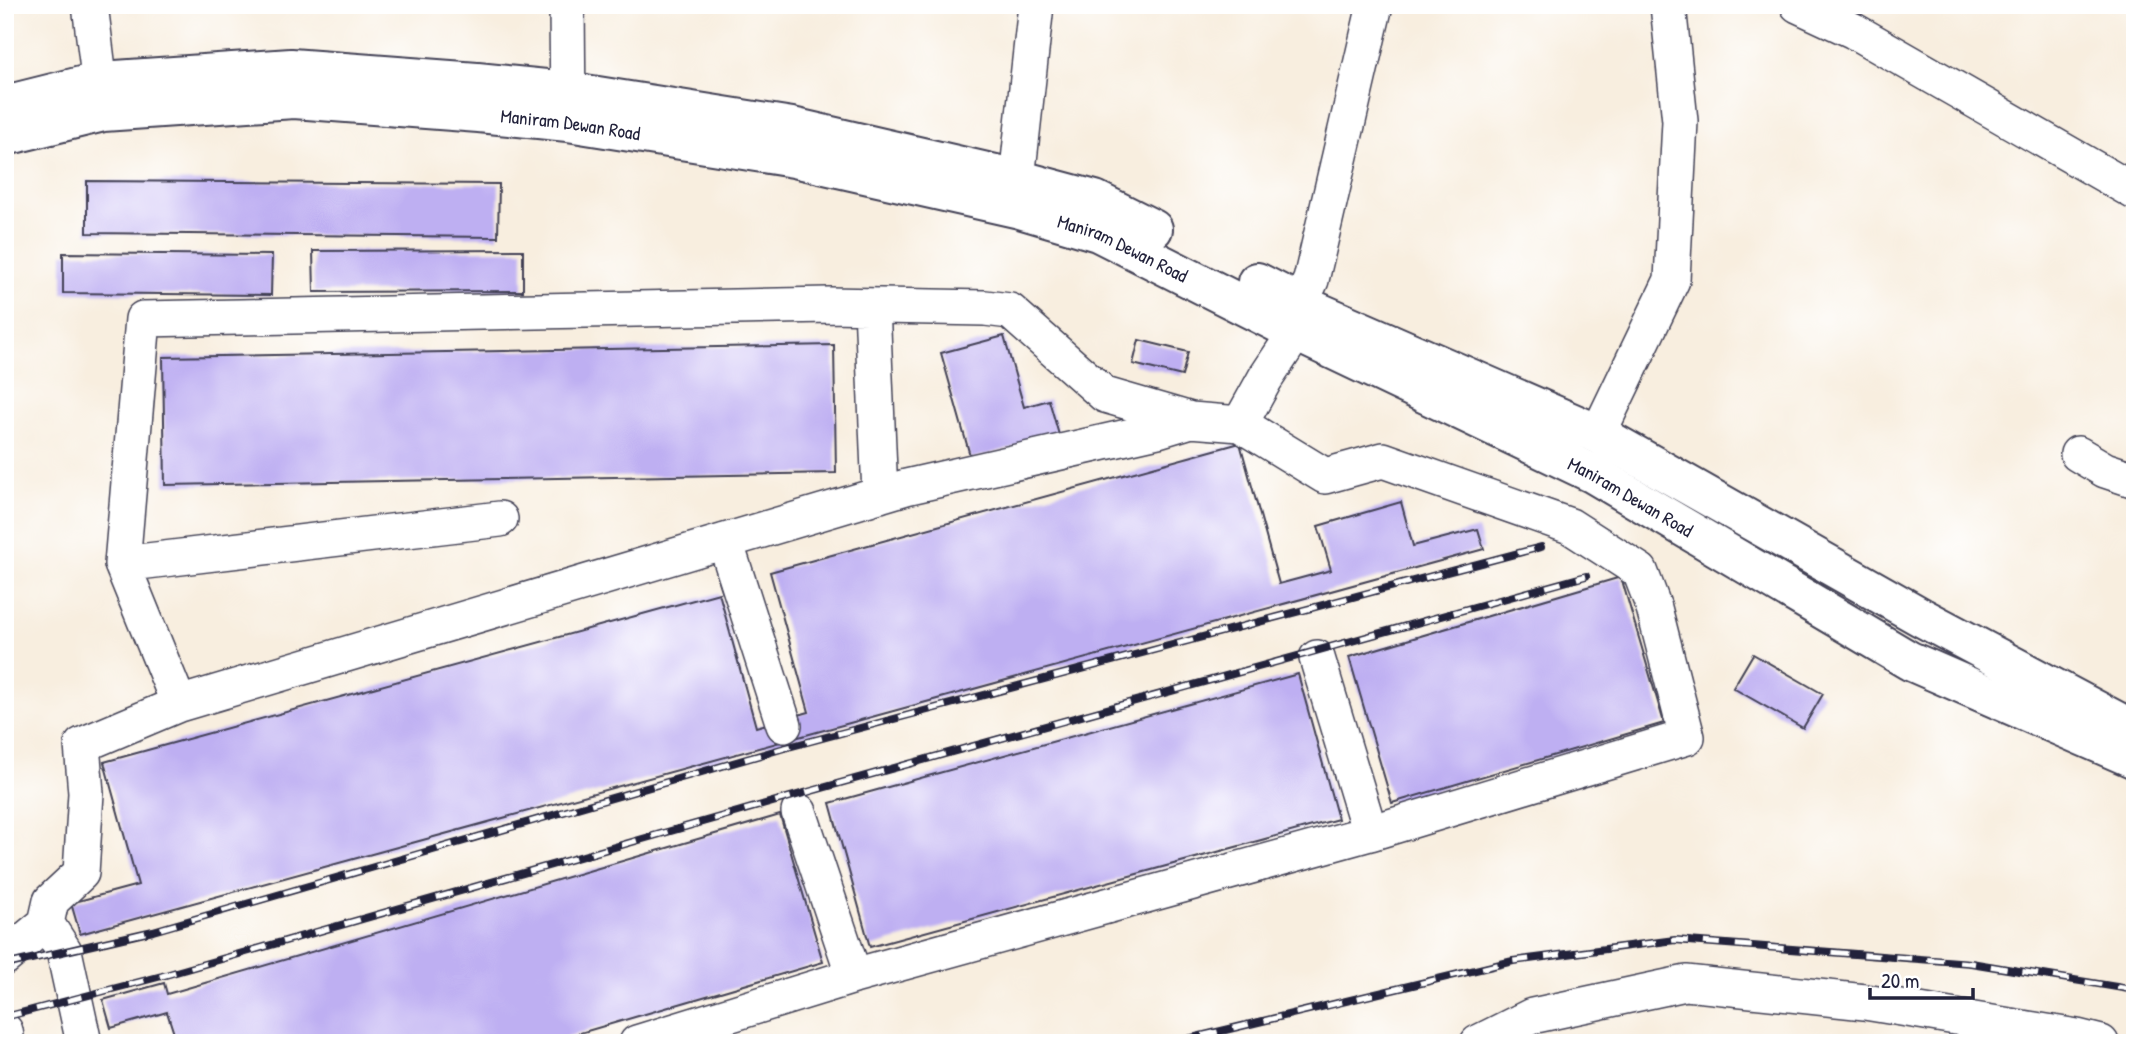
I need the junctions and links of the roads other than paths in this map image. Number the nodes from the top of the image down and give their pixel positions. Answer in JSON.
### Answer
{"nodes":[{"id":1,"x":89,"y":5,"type":"edge"},
{"id":2,"x":567,"y":5,"type":"edge"},
{"id":3,"x":1036,"y":5,"type":"edge"},
{"id":4,"x":1375,"y":5,"type":"edge"},
{"id":5,"x":1668,"y":5,"type":"edge"},
{"id":6,"x":1798,"y":5,"type":"edge"},
{"id":7,"x":102,"y":97,"type":"junction"},
{"id":8,"x":5,"y":105,"type":"edge"},
{"id":9,"x":567,"y":106,"type":"junction"},
{"id":10,"x":5,"y":136,"type":"edge"},
{"id":11,"x":1017,"y":179,"type":"junction"},
{"id":12,"x":2135,"y":192,"type":"edge"},
{"id":13,"x":872,"y":306,"type":"junction"},
{"id":14,"x":1298,"y":318,"type":"junction"},
{"id":15,"x":1191,"y":420,"type":"junction"},
{"id":16,"x":1240,"y":424,"type":"junction"},
{"id":17,"x":1598,"y":433,"type":"junction"},
{"id":18,"x":2078,"y":454,"type":"dead end"},
{"id":19,"x":2135,"y":480,"type":"edge"},
{"id":20,"x":880,"y":495,"type":"junction"},
{"id":21,"x":500,"y":519,"type":"dead end"},
{"id":22,"x":725,"y":541,"type":"junction"},
{"id":23,"x":122,"y":564,"type":"junction"},
{"id":24,"x":1317,"y":658,"type":"dead end"},
{"id":25,"x":179,"y":704,"type":"junction"},
{"id":26,"x":784,"y":725,"type":"dead end"},
{"id":27,"x":2135,"y":729,"type":"edge"},
{"id":28,"x":2135,"y":759,"type":"edge"},
{"id":29,"x":799,"y":812,"type":"dead end"},
{"id":30,"x":1370,"y":833,"type":"junction"},
{"id":31,"x":46,"y":923,"type":"junction"},
{"id":32,"x":5,"y":957,"type":"edge"},
{"id":33,"x":854,"y":976,"type":"junction"},
{"id":34,"x":5,"y":1031,"type":"edge"},
{"id":35,"x":7,"y":1043,"type":"edge"},
{"id":36,"x":84,"y":1043,"type":"edge"},
{"id":37,"x":637,"y":1043,"type":"edge"},
{"id":38,"x":1478,"y":1043,"type":"edge"},
{"id":39,"x":2101,"y":1043,"type":"edge"}],
"edges":[{"from":1,"to":7,"type":"street"},
{"from":2,"to":9,"type":"street"},
{"from":3,"to":11,"type":"street"},
{"from":4,"to":14,"type":"street"},
{"from":5,"to":17,"type":"street"},
{"from":6,"to":12,"type":"street"},
{"from":7,"to":8,"type":"main road","name":"Maniram Dewan Road"},
{"from":7,"to":9,"type":"main road","name":"Maniram Dewan Road"},
{"from":7,"to":10,"type":"main road","name":"Maniram Dewan Road"},
{"from":9,"to":11,"type":"main road","name":"Maniram Dewan Road"},
{"from":9,"to":14,"type":"main road","name":"Maniram Dewan Road"},
{"from":11,"to":14,"type":"main road","name":"Maniram Dewan Road"},
{"from":13,"to":15,"type":"street"},
{"from":13,"to":20,"type":"street"},
{"from":13,"to":23,"type":"street"},
{"from":14,"to":16,"type":"street"},
{"from":14,"to":17,"type":"main road","name":"Maniram Dewan Road"},
{"from":14,"to":28,"type":"main road","name":"Maniram Dewan Road"},
{"from":15,"to":16,"type":"street"},
{"from":15,"to":20,"type":"street"},
{"from":16,"to":30,"type":"street"},
{"from":17,"to":27,"type":"main road","name":"Maniram Dewan Road"},
{"from":18,"to":19,"type":"street"},
{"from":20,"to":22,"type":"street"},
{"from":21,"to":23,"type":"street"},
{"from":22,"to":25,"type":"street"},
{"from":22,"to":26,"type":"street"},
{"from":23,"to":25,"type":"street"},
{"from":24,"to":30,"type":"street"},
{"from":25,"to":31,"type":"street"},
{"from":29,"to":33,"type":"street"},
{"from":30,"to":33,"type":"street"},
{"from":31,"to":32,"type":"street"},
{"from":31,"to":36,"type":"street"},
{"from":33,"to":37,"type":"street"},
{"from":34,"to":35,"type":"street"},
{"from":38,"to":39,"type":"street"}]}
